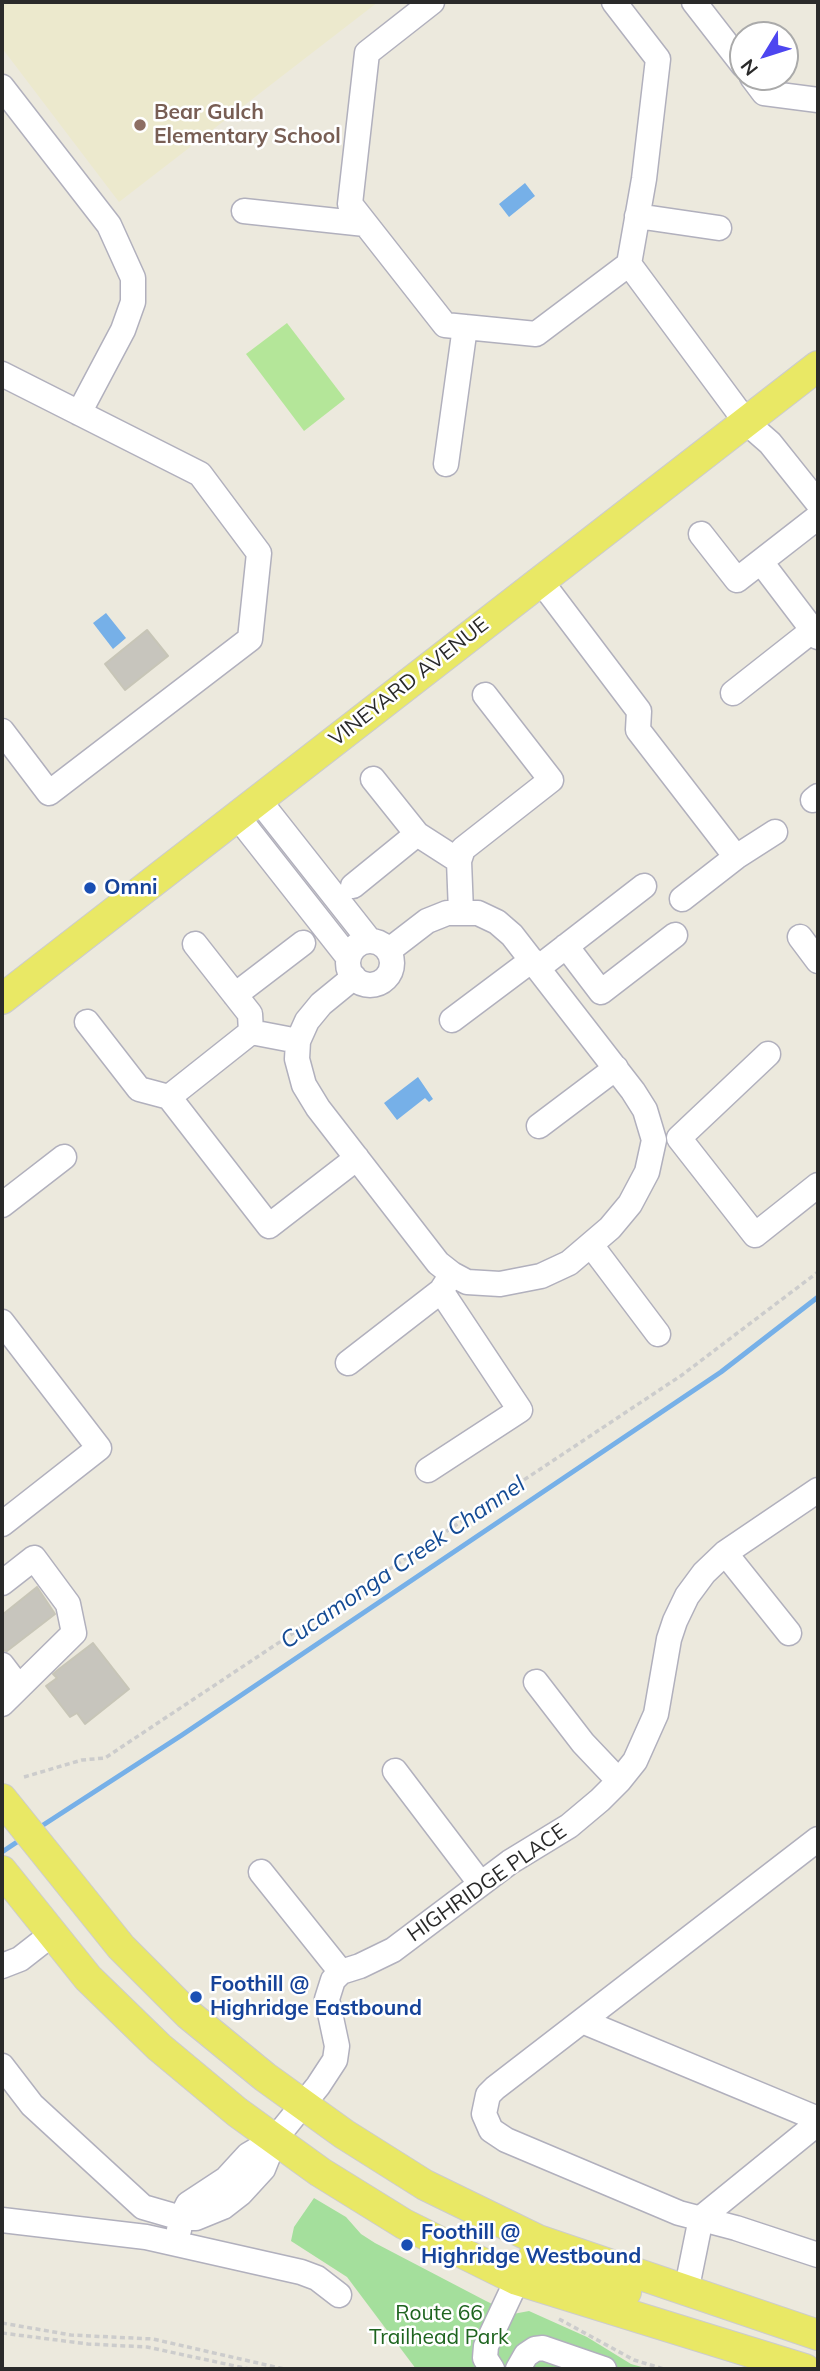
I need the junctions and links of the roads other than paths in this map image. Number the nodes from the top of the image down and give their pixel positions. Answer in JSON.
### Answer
{"nodes":[{"id":1,"x":432,"y":2,"type":"edge"},
{"id":2,"x":614,"y":2,"type":"edge"},
{"id":3,"x":694,"y":2,"type":"edge"},
{"id":4,"x":729,"y":47,"type":"edge"},
{"id":5,"x":2,"y":87,"type":"edge"},
{"id":6,"x":762,"y":91,"type":"edge"},
{"id":7,"x":818,"y":96,"type":"edge"},
{"id":8,"x":244,"y":211,"type":"dead end"},
{"id":9,"x":637,"y":216,"type":"junction"},
{"id":10,"x":365,"y":223,"type":"junction"},
{"id":11,"x":719,"y":228,"type":"dead end"},
{"id":12,"x":629,"y":264,"type":"junction"},
{"id":13,"x":466,"y":327,"type":"junction"},
{"id":14,"x":818,"y":366,"type":"edge"},
{"id":15,"x":2,"y":374,"type":"edge"},
{"id":16,"x":79,"y":413,"type":"junction"},
{"id":17,"x":746,"y":422,"type":"junction"},
{"id":18,"x":446,"y":464,"type":"dead end"},
{"id":19,"x":818,"y":503,"type":"edge"},
{"id":20,"x":818,"y":517,"type":"edge"},
{"id":21,"x":701,"y":534,"type":"dead end"},
{"id":22,"x":761,"y":562,"type":"junction"},
{"id":23,"x":540,"y":580,"type":"junction"},
{"id":24,"x":816,"y":633,"type":"edge"},
{"id":25,"x":733,"y":693,"type":"dead end"},
{"id":26,"x":485,"y":695,"type":"dead end"},
{"id":27,"x":2,"y":731,"type":"edge"},
{"id":28,"x":373,"y":779,"type":"dead end"},
{"id":29,"x":248,"y":807,"type":"junction"},
{"id":30,"x":775,"y":832,"type":"dead end"},
{"id":31,"x":417,"y":834,"type":"junction"},
{"id":32,"x":736,"y":857,"type":"junction"},
{"id":33,"x":458,"y":861,"type":"junction"},
{"id":34,"x":644,"y":886,"type":"dead end"},
{"id":35,"x":353,"y":887,"type":"dead end"},
{"id":36,"x":682,"y":899,"type":"dead end"},
{"id":37,"x":461,"y":912,"type":"junction"},
{"id":38,"x":675,"y":935,"type":"dead end"},
{"id":39,"x":800,"y":937,"type":"dead end"},
{"id":40,"x":303,"y":943,"type":"dead end"},
{"id":41,"x":195,"y":944,"type":"dead end"},
{"id":42,"x":379,"y":946,"type":"junction"},
{"id":43,"x":566,"y":946,"type":"junction"},
{"id":44,"x":818,"y":961,"type":"edge"},
{"id":45,"x":535,"y":964,"type":"junction"},
{"id":46,"x":351,"y":967,"type":"junction"},
{"id":47,"x":235,"y":995,"type":"junction"},
{"id":48,"x":2,"y":999,"type":"edge"},
{"id":49,"x":452,"y":1020,"type":"dead end"},
{"id":50,"x":87,"y":1022,"type":"dead end"},
{"id":51,"x":251,"y":1032,"type":"junction"},
{"id":52,"x":298,"y":1041,"type":"junction"},
{"id":53,"x":768,"y":1054,"type":"dead end"},
{"id":54,"x":616,"y":1068,"type":"junction"},
{"id":55,"x":169,"y":1097,"type":"junction"},
{"id":56,"x":539,"y":1126,"type":"dead end"},
{"id":57,"x":679,"y":1138,"type":"junction"},
{"id":58,"x":654,"y":1140,"type":"junction"},
{"id":59,"x":64,"y":1157,"type":"dead end"},
{"id":60,"x":357,"y":1158,"type":"junction"},
{"id":61,"x":818,"y":1185,"type":"edge"},
{"id":62,"x":2,"y":1205,"type":"edge"},
{"id":63,"x":591,"y":1245,"type":"junction"},
{"id":64,"x":447,"y":1282,"type":"junction"},
{"id":65,"x":2,"y":1322,"type":"edge"},
{"id":66,"x":658,"y":1334,"type":"dead end"},
{"id":67,"x":348,"y":1363,"type":"dead end"},
{"id":68,"x":428,"y":1470,"type":"dead end"},
{"id":69,"x":818,"y":1490,"type":"edge"},
{"id":70,"x":2,"y":1524,"type":"edge"},
{"id":71,"x":725,"y":1553,"type":"junction"},
{"id":72,"x":2,"y":1583,"type":"edge"},
{"id":73,"x":789,"y":1633,"type":"dead end"},
{"id":74,"x":2,"y":1665,"type":"edge"},
{"id":75,"x":536,"y":1682,"type":"dead end"},
{"id":76,"x":10,"y":1695,"type":"edge"},
{"id":77,"x":395,"y":1771,"type":"dead end"},
{"id":78,"x":619,"y":1782,"type":"junction"},
{"id":79,"x":6,"y":1805,"type":"edge"},
{"id":80,"x":818,"y":1839,"type":"edge"},
{"id":81,"x":2,"y":1872,"type":"edge"},
{"id":82,"x":261,"y":1872,"type":"dead end"},
{"id":83,"x":480,"y":1884,"type":"junction"},
{"id":84,"x":52,"y":1934,"type":"junction"},
{"id":85,"x":2,"y":1966,"type":"edge"},
{"id":86,"x":341,"y":1972,"type":"junction"},
{"id":87,"x":582,"y":2021,"type":"junction"},
{"id":88,"x":2,"y":2066,"type":"edge"},
{"id":89,"x":302,"y":2106,"type":"junction"},
{"id":90,"x":818,"y":2121,"type":"edge"},
{"id":91,"x":275,"y":2139,"type":"junction"},
{"id":92,"x":137,"y":2201,"type":"junction"},
{"id":93,"x":181,"y":2218,"type":"junction"},
{"id":94,"x":701,"y":2218,"type":"junction"},
{"id":95,"x":2,"y":2220,"type":"edge"},
{"id":96,"x":106,"y":2231,"type":"junction"},
{"id":97,"x":177,"y":2244,"type":"junction"},
{"id":98,"x":818,"y":2255,"type":"edge"},
{"id":99,"x":517,"y":2280,"type":"junction"},
{"id":100,"x":685,"y":2292,"type":"junction"},
{"id":101,"x":339,"y":2295,"type":"dead end"},
{"id":102,"x":818,"y":2335,"type":"edge"},
{"id":103,"x":492,"y":2369,"type":"edge"},
{"id":104,"x":518,"y":2369,"type":"edge"},
{"id":105,"x":604,"y":2369,"type":"edge"},
{"id":106,"x":805,"y":2369,"type":"edge"}],
"edges":[{"from":1,"to":10,"type":"street"},
{"from":2,"to":9,"type":"street"},
{"from":3,"to":4,"type":"street"},
{"from":5,"to":16,"type":"street"},
{"from":6,"to":7,"type":"street"},
{"from":8,"to":10,"type":"street"},
{"from":9,"to":11,"type":"street"},
{"from":9,"to":12,"type":"street"},
{"from":10,"to":13,"type":"street"},
{"from":12,"to":13,"type":"street"},
{"from":12,"to":17,"type":"street"},
{"from":13,"to":18,"type":"street"},
{"from":14,"to":17,"type":"main road","name":"VINEYARD AVENUE"},
{"from":15,"to":16,"type":"street"},
{"from":16,"to":27,"type":"street"},
{"from":17,"to":19,"type":"street"},
{"from":17,"to":23,"type":"main road","name":"VINEYARD AVENUE"},
{"from":20,"to":22,"type":"street"},
{"from":21,"to":22,"type":"street"},
{"from":22,"to":24,"type":"street"},
{"from":23,"to":29,"type":"main road","name":"VINEYARD AVENUE"},
{"from":23,"to":32,"type":"street"},
{"from":24,"to":25,"type":"street"},
{"from":26,"to":33,"type":"street"},
{"from":28,"to":31,"type":"street"},
{"from":29,"to":42,"type":"street"},
{"from":29,"to":46,"type":"street"},
{"from":29,"to":48,"type":"main road","name":"VINEYARD AVENUE"},
{"from":30,"to":32,"type":"street"},
{"from":31,"to":33,"type":"street"},
{"from":31,"to":35,"type":"street"},
{"from":32,"to":36,"type":"street"},
{"from":33,"to":37,"type":"street"},
{"from":34,"to":43,"type":"street"},
{"from":37,"to":42,"type":"street"},
{"from":37,"to":45,"type":"street"},
{"from":38,"to":43,"type":"street"},
{"from":39,"to":44,"type":"street"},
{"from":40,"to":47,"type":"street"},
{"from":41,"to":47,"type":"street"},
{"from":42,"to":46,"type":"street"},
{"from":42,"to":46,"type":"street"},
{"from":43,"to":45,"type":"street"},
{"from":45,"to":49,"type":"street"},
{"from":45,"to":54,"type":"street"},
{"from":46,"to":52,"type":"street"},
{"from":47,"to":51,"type":"street"},
{"from":50,"to":55,"type":"street"},
{"from":51,"to":52,"type":"street"},
{"from":51,"to":55,"type":"street"},
{"from":52,"to":60,"type":"street"},
{"from":53,"to":57,"type":"street"},
{"from":54,"to":56,"type":"street"},
{"from":54,"to":58,"type":"street"},
{"from":55,"to":60,"type":"street"},
{"from":57,"to":58,"type":"street"},
{"from":57,"to":61,"type":"street"},
{"from":58,"to":63,"type":"street"},
{"from":59,"to":62,"type":"street"},
{"from":60,"to":64,"type":"street"},
{"from":63,"to":64,"type":"street"},
{"from":63,"to":66,"type":"street"},
{"from":64,"to":67,"type":"street"},
{"from":64,"to":68,"type":"street"},
{"from":65,"to":70,"type":"street"},
{"from":69,"to":71,"type":"street","name":"HIGHRIDGE PLACE"},
{"from":71,"to":73,"type":"street"},
{"from":71,"to":78,"type":"street","name":"HIGHRIDGE PLACE"},
{"from":72,"to":76,"type":"street"},
{"from":74,"to":76,"type":"street"},
{"from":75,"to":78,"type":"street"},
{"from":77,"to":83,"type":"street"},
{"from":78,"to":83,"type":"street","name":"HIGHRIDGE PLACE"},
{"from":79,"to":89,"type":"main road"},
{"from":80,"to":87,"type":"street"},
{"from":81,"to":84,"type":"main road"},
{"from":82,"to":86,"type":"street"},
{"from":83,"to":86,"type":"street","name":"HIGHRIDGE PLACE"},
{"from":84,"to":85,"type":"street"},
{"from":84,"to":91,"type":"main road"},
{"from":86,"to":89,"type":"street"},
{"from":87,"to":90,"type":"street"},
{"from":87,"to":94,"type":"street"},
{"from":88,"to":92,"type":"street"},
{"from":89,"to":91,"type":"street"},
{"from":89,"to":100,"type":"main road"},
{"from":90,"to":94,"type":"street"},
{"from":91,"to":93,"type":"street"},
{"from":91,"to":99,"type":"main road"},
{"from":92,"to":93,"type":"street"},
{"from":92,"to":96,"type":"street"},
{"from":93,"to":97,"type":"street"},
{"from":94,"to":98,"type":"street"},
{"from":94,"to":100,"type":"street"},
{"from":95,"to":96,"type":"street"},
{"from":96,"to":97,"type":"street"},
{"from":97,"to":101,"type":"street"},
{"from":99,"to":100,"type":"main road"},
{"from":99,"to":103,"type":"street"},
{"from":99,"to":106,"type":"main road"},
{"from":100,"to":102,"type":"main road"},
{"from":104,"to":105,"type":"street"}]}
